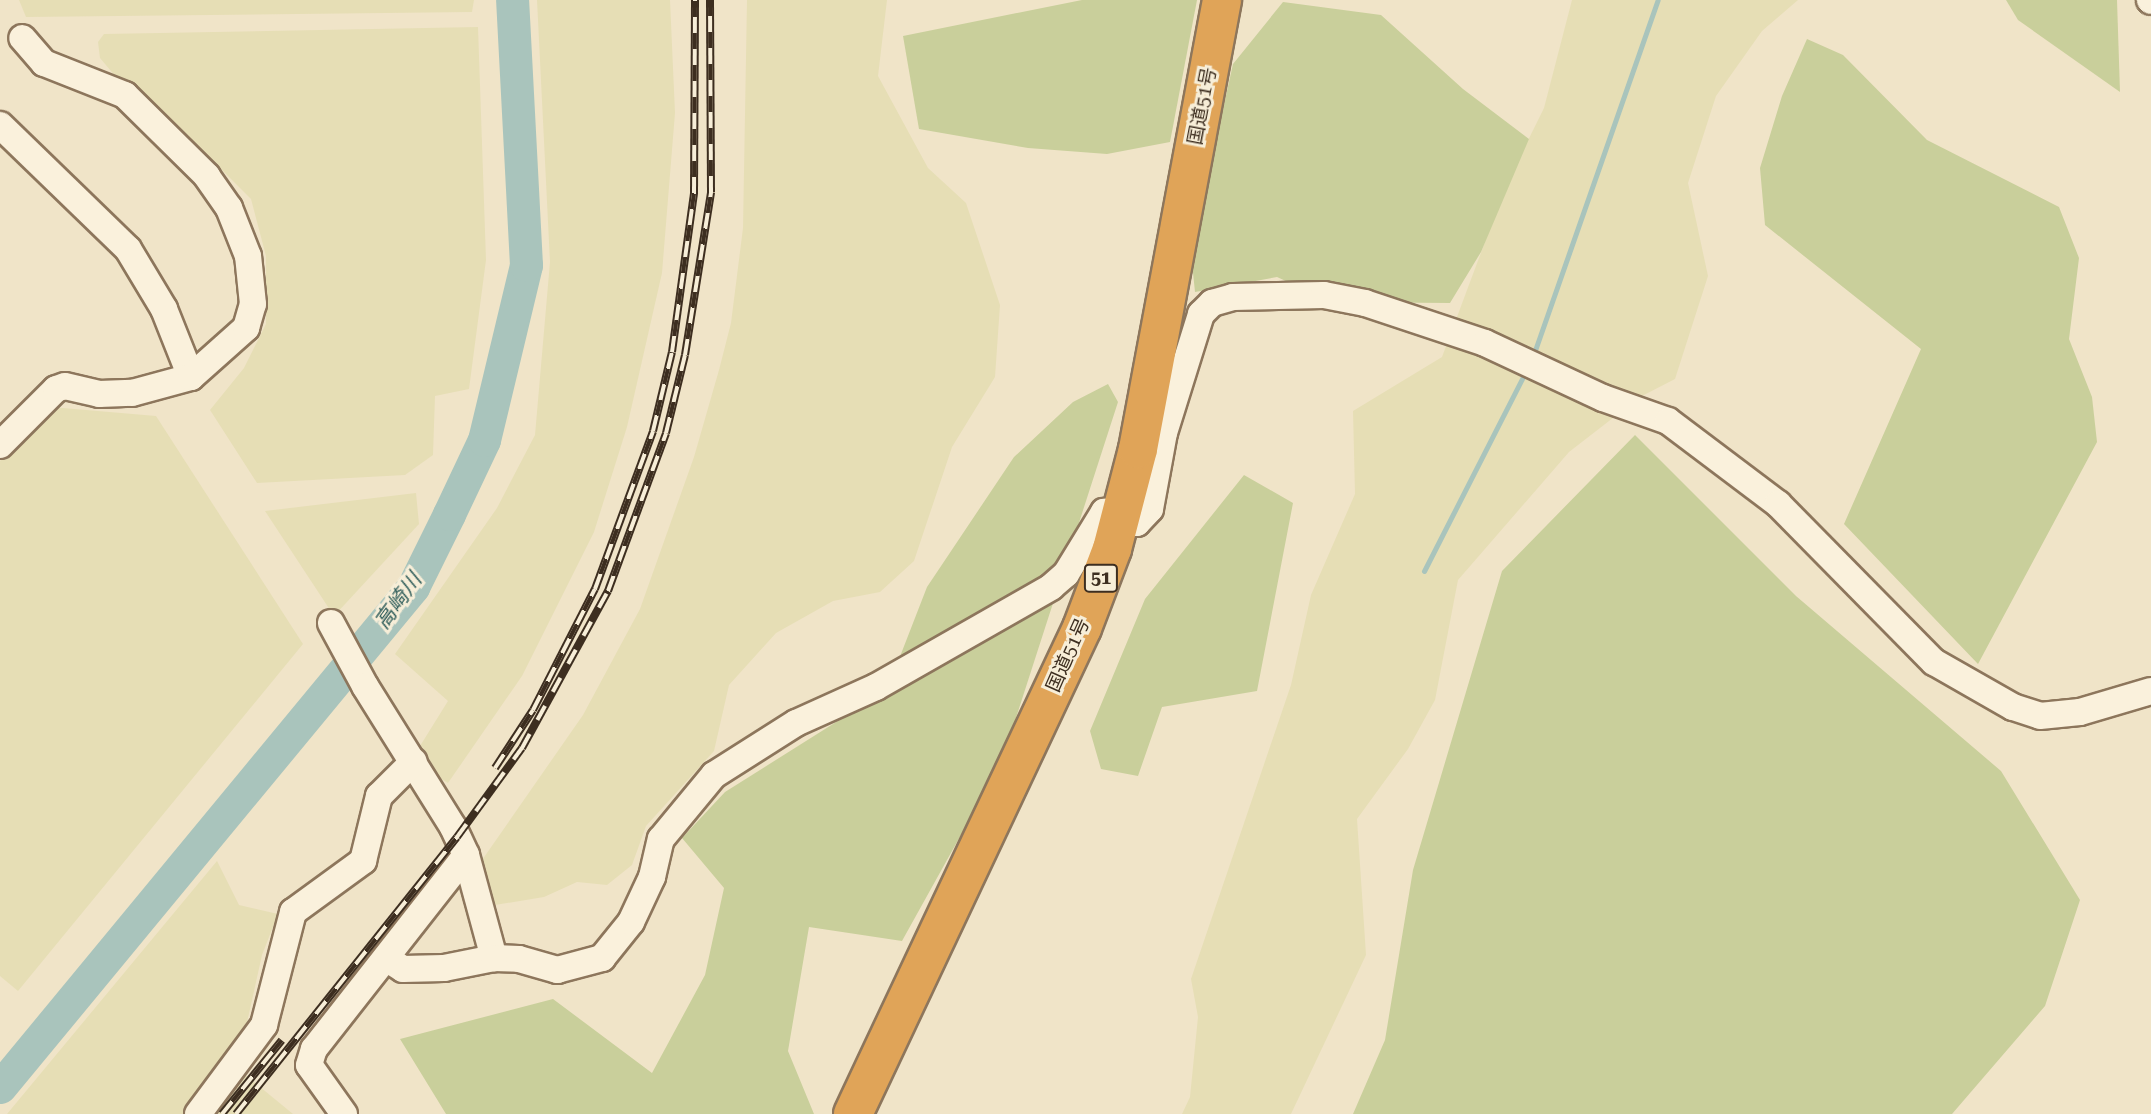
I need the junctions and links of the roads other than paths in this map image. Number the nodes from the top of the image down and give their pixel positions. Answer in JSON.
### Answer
{"nodes":[{"id":1,"x":1222,"y":0,"type":"edge"},
{"id":2,"x":22,"y":38,"type":"dead end"},
{"id":3,"x":0,"y":125,"type":"edge"},
{"id":4,"x":191,"y":377,"type":"junction"},
{"id":5,"x":0,"y":445,"type":"edge"},
{"id":6,"x":1121,"y":516,"type":"junction"},
{"id":7,"x":331,"y":623,"type":"dead end"},
{"id":8,"x":2151,"y":691,"type":"edge"},
{"id":9,"x":414,"y":761,"type":"junction"},
{"id":10,"x":466,"y":855,"type":"junction"},
{"id":11,"x":386,"y":958,"type":"junction"},
{"id":12,"x":494,"y":958,"type":"junction"},
{"id":13,"x":198,"y":1114,"type":"edge"},
{"id":14,"x":344,"y":1114,"type":"edge"},
{"id":15,"x":853,"y":1114,"type":"edge"}],
"edges":[{"from":1,"to":6,"type":"highway","name":"国道51号","number":"51"},
{"from":2,"to":4,"type":"street"},
{"from":3,"to":4,"type":"street"},
{"from":4,"to":5,"type":"street"},
{"from":6,"to":8,"type":"street"},
{"from":6,"to":12,"type":"street"},
{"from":6,"to":15,"type":"highway","name":"国道51号","number":"51"},
{"from":7,"to":9,"type":"street"},
{"from":9,"to":10,"type":"street"},
{"from":9,"to":13,"type":"street"},
{"from":10,"to":11,"type":"street"},
{"from":10,"to":12,"type":"street"},
{"from":11,"to":12,"type":"street"},
{"from":11,"to":14,"type":"street"}]}
